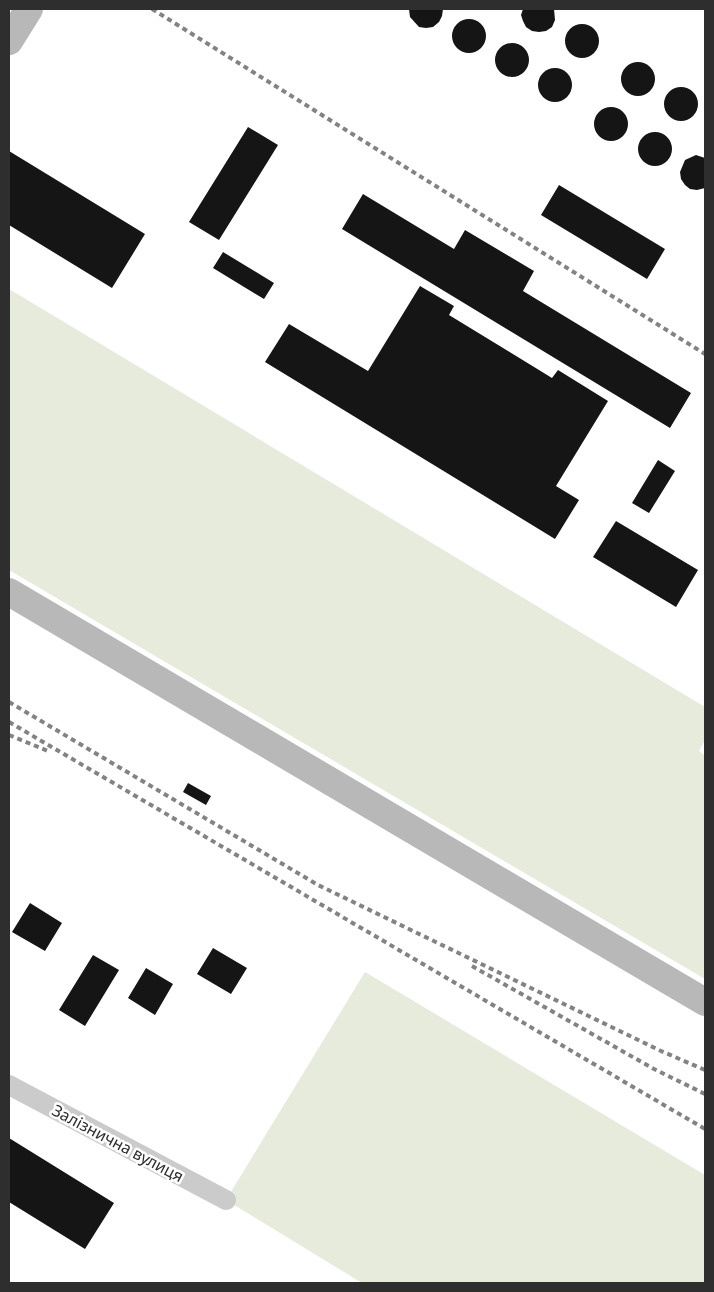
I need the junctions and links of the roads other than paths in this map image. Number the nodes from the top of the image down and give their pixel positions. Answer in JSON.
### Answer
{"nodes":[{"id":1,"x":29,"y":9,"type":"edge"},
{"id":2,"x":9,"y":41,"type":"edge"},
{"id":3,"x":9,"y":592,"type":"edge"},
{"id":4,"x":705,"y":1002,"type":"edge"},
{"id":5,"x":9,"y":1085,"type":"edge"},
{"id":6,"x":226,"y":1200,"type":"dead end"}],
"edges":[{"from":1,"to":2,"type":"street"},
{"from":3,"to":4,"type":"street"},
{"from":5,"to":6,"type":"street","name":"Залізнична вулиця"}]}
